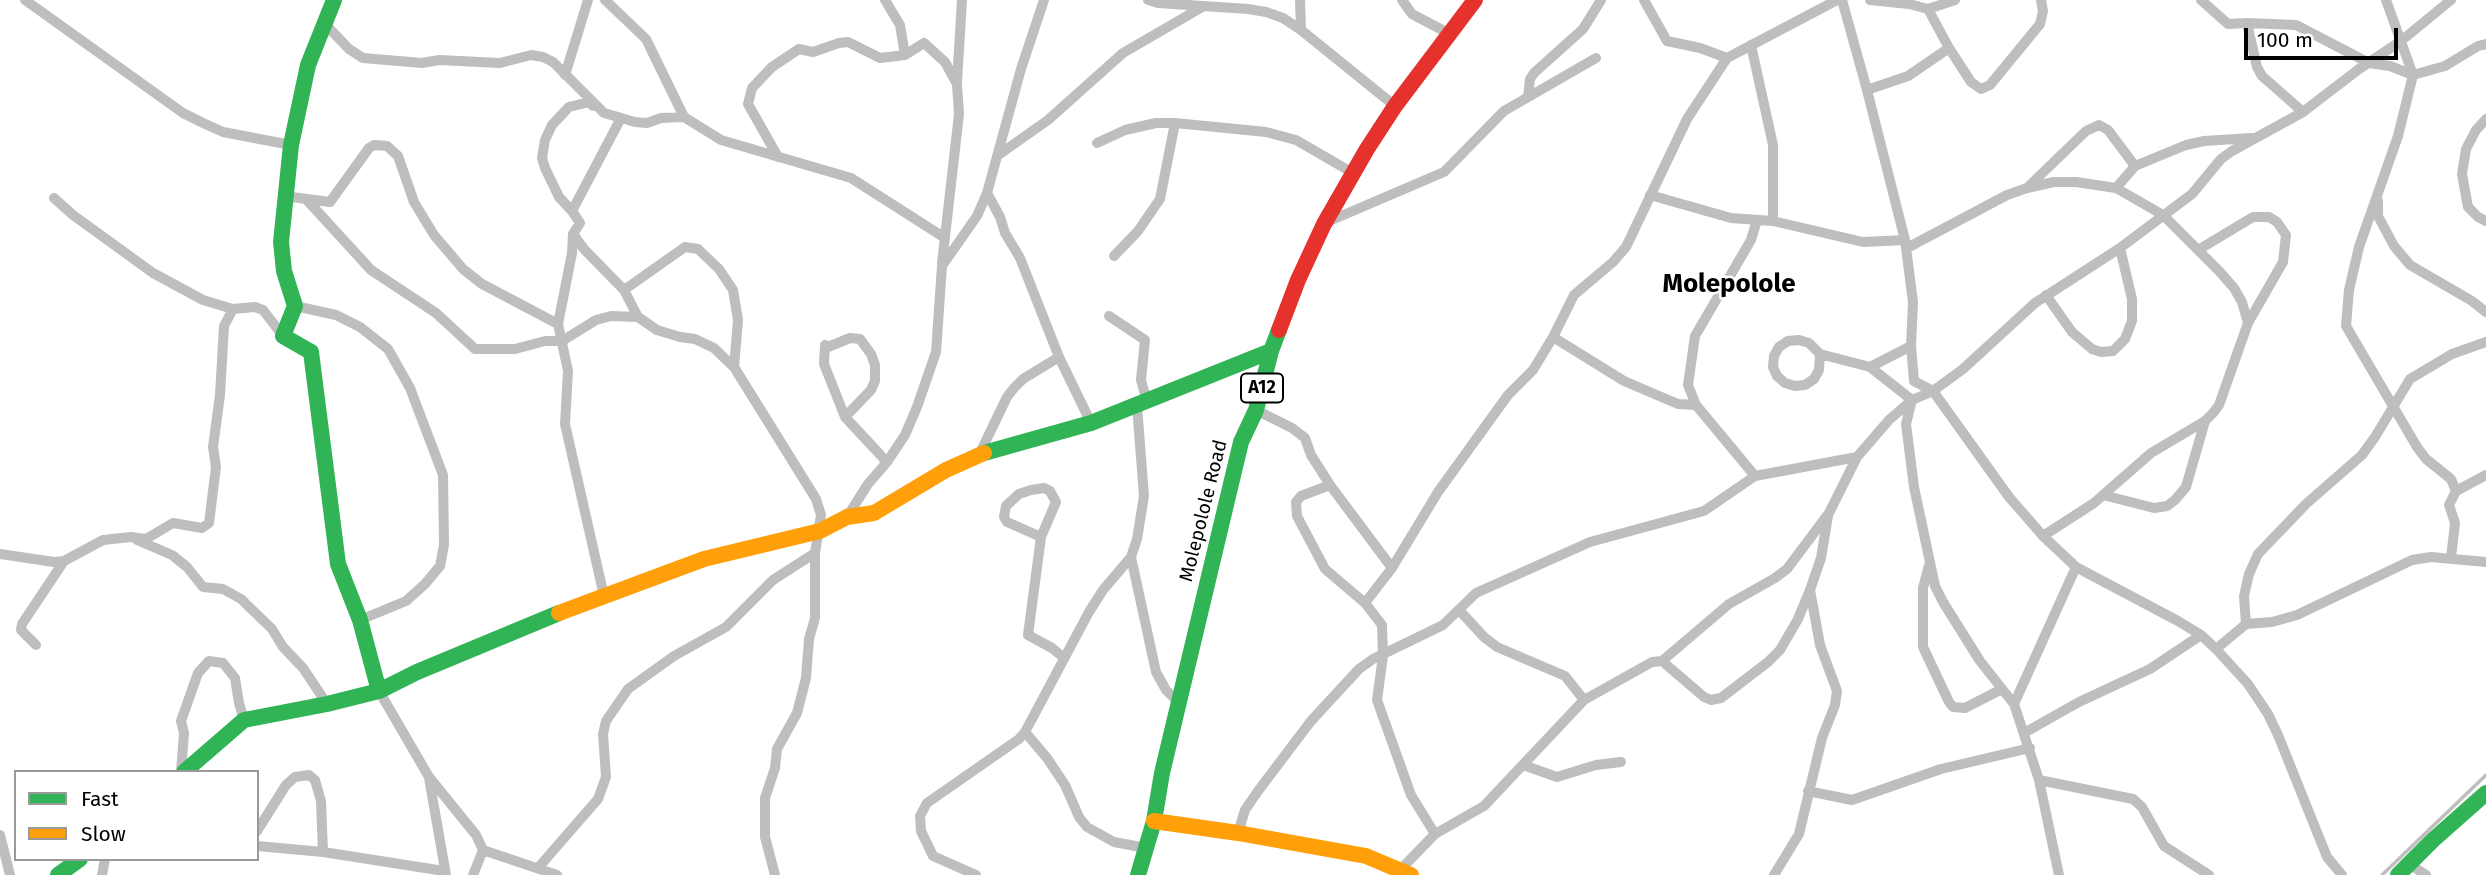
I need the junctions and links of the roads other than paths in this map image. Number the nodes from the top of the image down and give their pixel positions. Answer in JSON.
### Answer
{"nodes":[{"id":1,"x":25,"y":0,"type":"edge"},
{"id":2,"x":334,"y":0,"type":"edge"},
{"id":3,"x":588,"y":0,"type":"edge"},
{"id":4,"x":606,"y":0,"type":"edge"},
{"id":5,"x":886,"y":0,"type":"edge"},
{"id":6,"x":962,"y":0,"type":"edge"},
{"id":7,"x":1044,"y":0,"type":"edge"},
{"id":8,"x":1148,"y":0,"type":"edge"},
{"id":9,"x":1301,"y":0,"type":"edge"},
{"id":10,"x":1402,"y":0,"type":"edge"},
{"id":11,"x":1475,"y":0,"type":"edge"},
{"id":12,"x":1601,"y":0,"type":"edge"},
{"id":13,"x":1644,"y":0,"type":"edge"},
{"id":14,"x":1840,"y":0,"type":"edge"},
{"id":15,"x":1870,"y":0,"type":"edge"},
{"id":16,"x":1955,"y":0,"type":"edge"},
{"id":17,"x":2041,"y":0,"type":"edge"},
{"id":18,"x":2201,"y":0,"type":"edge"},
{"id":19,"x":2386,"y":0,"type":"edge"},
{"id":20,"x":2451,"y":0,"type":"edge"},
{"id":21,"x":1206,"y":5,"type":"junction"},
{"id":22,"x":1928,"y":9,"type":"junction"},
{"id":23,"x":2248,"y":23,"type":"junction"},
{"id":24,"x":325,"y":24,"type":"junction"},
{"id":25,"x":1301,"y":30,"type":"junction"},
{"id":26,"x":1448,"y":33,"type":"junction"},
{"id":27,"x":2401,"y":41,"type":"junction"},
{"id":28,"x":2486,"y":44,"type":"edge"},
{"id":29,"x":1751,"y":45,"type":"junction"},
{"id":30,"x":1948,"y":48,"type":"junction"},
{"id":31,"x":905,"y":55,"type":"junction"},
{"id":32,"x":1596,"y":58,"type":"dead end"},
{"id":33,"x":1727,"y":58,"type":"junction"},
{"id":34,"x":2369,"y":63,"type":"junction"},
{"id":35,"x":565,"y":75,"type":"junction"},
{"id":36,"x":2413,"y":75,"type":"junction"},
{"id":37,"x":957,"y":84,"type":"junction"},
{"id":38,"x":1867,"y":90,"type":"junction"},
{"id":39,"x":1528,"y":97,"type":"junction"},
{"id":40,"x":1395,"y":106,"type":"junction"},
{"id":41,"x":2303,"y":112,"type":"junction"},
{"id":42,"x":604,"y":113,"type":"junction"},
{"id":43,"x":684,"y":117,"type":"junction"},
{"id":44,"x":621,"y":118,"type":"junction"},
{"id":45,"x":2486,"y":119,"type":"edge"},
{"id":46,"x":1175,"y":123,"type":"junction"},
{"id":47,"x":2254,"y":137,"type":"junction"},
{"id":48,"x":1097,"y":143,"type":"dead end"},
{"id":49,"x":291,"y":145,"type":"junction"},
{"id":50,"x":997,"y":156,"type":"junction"},
{"id":51,"x":778,"y":157,"type":"junction"},
{"id":52,"x":2135,"y":166,"type":"junction"},
{"id":53,"x":1353,"y":173,"type":"junction"},
{"id":54,"x":2027,"y":188,"type":"junction"},
{"id":55,"x":2116,"y":188,"type":"junction"},
{"id":56,"x":987,"y":193,"type":"junction"},
{"id":57,"x":2378,"y":194,"type":"junction"},
{"id":58,"x":1650,"y":195,"type":"junction"},
{"id":59,"x":284,"y":196,"type":"junction"},
{"id":60,"x":54,"y":198,"type":"dead end"},
{"id":61,"x":306,"y":199,"type":"junction"},
{"id":62,"x":572,"y":211,"type":"junction"},
{"id":63,"x":2163,"y":215,"type":"junction"},
{"id":64,"x":1757,"y":220,"type":"junction"},
{"id":65,"x":1773,"y":221,"type":"junction"},
{"id":66,"x":2486,"y":221,"type":"edge"},
{"id":67,"x":1324,"y":223,"type":"junction"},
{"id":68,"x":573,"y":234,"type":"junction"},
{"id":69,"x":945,"y":238,"type":"junction"},
{"id":70,"x":1906,"y":244,"type":"junction"},
{"id":71,"x":2120,"y":248,"type":"junction"},
{"id":72,"x":2198,"y":250,"type":"junction"},
{"id":73,"x":1114,"y":256,"type":"dead end"},
{"id":74,"x":942,"y":266,"type":"junction"},
{"id":75,"x":624,"y":290,"type":"junction"},
{"id":76,"x":2046,"y":295,"type":"junction"},
{"id":77,"x":295,"y":306,"type":"junction"},
{"id":78,"x":233,"y":309,"type":"junction"},
{"id":79,"x":2486,"y":312,"type":"edge"},
{"id":80,"x":1109,"y":316,"type":"dead end"},
{"id":81,"x":638,"y":317,"type":"junction"},
{"id":82,"x":2248,"y":323,"type":"junction"},
{"id":83,"x":558,"y":324,"type":"junction"},
{"id":84,"x":283,"y":336,"type":"junction"},
{"id":85,"x":1553,"y":337,"type":"junction"},
{"id":86,"x":562,"y":341,"type":"junction"},
{"id":87,"x":2486,"y":342,"type":"edge"},
{"id":88,"x":1911,"y":346,"type":"junction"},
{"id":89,"x":1270,"y":351,"type":"junction"},
{"id":90,"x":1820,"y":354,"type":"junction"},
{"id":91,"x":1059,"y":357,"type":"junction"},
{"id":92,"x":1870,"y":367,"type":"junction"},
{"id":93,"x":734,"y":368,"type":"junction"},
{"id":94,"x":1933,"y":391,"type":"junction"},
{"id":95,"x":1912,"y":400,"type":"junction"},
{"id":96,"x":1142,"y":404,"type":"junction"},
{"id":97,"x":1696,"y":405,"type":"junction"},
{"id":98,"x":2393,"y":405,"type":"junction"},
{"id":99,"x":1256,"y":410,"type":"junction"},
{"id":100,"x":845,"y":416,"type":"junction"},
{"id":101,"x":2205,"y":421,"type":"junction"},
{"id":102,"x":1091,"y":423,"type":"junction"},
{"id":103,"x":979,"y":455,"type":"junction"},
{"id":104,"x":1857,"y":457,"type":"junction"},
{"id":105,"x":887,"y":462,"type":"junction"},
{"id":106,"x":2486,"y":475,"type":"edge"},
{"id":107,"x":1755,"y":476,"type":"junction"},
{"id":108,"x":1330,"y":485,"type":"junction"},
{"id":109,"x":2456,"y":491,"type":"junction"},
{"id":110,"x":2104,"y":495,"type":"junction"},
{"id":111,"x":1829,"y":513,"type":"junction"},
{"id":112,"x":847,"y":517,"type":"junction"},
{"id":113,"x":820,"y":531,"type":"junction"},
{"id":114,"x":2043,"y":536,"type":"junction"},
{"id":115,"x":131,"y":537,"type":"junction"},
{"id":116,"x":1041,"y":537,"type":"junction"},
{"id":117,"x":816,"y":553,"type":"junction"},
{"id":118,"x":0,"y":554,"type":"edge"},
{"id":119,"x":1131,"y":557,"type":"junction"},
{"id":120,"x":2451,"y":558,"type":"junction"},
{"id":121,"x":64,"y":561,"type":"junction"},
{"id":122,"x":1930,"y":562,"type":"junction"},
{"id":123,"x":2486,"y":562,"type":"edge"},
{"id":124,"x":2076,"y":567,"type":"junction"},
{"id":125,"x":1392,"y":568,"type":"junction"},
{"id":126,"x":1810,"y":590,"type":"junction"},
{"id":127,"x":604,"y":596,"type":"junction"},
{"id":128,"x":1365,"y":604,"type":"junction"},
{"id":129,"x":1460,"y":611,"type":"junction"},
{"id":130,"x":360,"y":620,"type":"junction"},
{"id":131,"x":2246,"y":624,"type":"junction"},
{"id":132,"x":2201,"y":635,"type":"junction"},
{"id":133,"x":36,"y":645,"type":"dead end"},
{"id":134,"x":2216,"y":649,"type":"junction"},
{"id":135,"x":1383,"y":656,"type":"junction"},
{"id":136,"x":1064,"y":659,"type":"junction"},
{"id":137,"x":1662,"y":661,"type":"junction"},
{"id":138,"x":2002,"y":689,"type":"junction"},
{"id":139,"x":379,"y":691,"type":"junction"},
{"id":140,"x":1584,"y":700,"type":"junction"},
{"id":141,"x":327,"y":704,"type":"junction"},
{"id":142,"x":2014,"y":704,"type":"junction"},
{"id":143,"x":1180,"y":705,"type":"junction"},
{"id":144,"x":244,"y":720,"type":"junction"},
{"id":145,"x":1024,"y":732,"type":"junction"},
{"id":146,"x":2024,"y":733,"type":"junction"},
{"id":147,"x":2030,"y":748,"type":"junction"},
{"id":148,"x":1621,"y":762,"type":"dead end"},
{"id":149,"x":1523,"y":765,"type":"junction"},
{"id":150,"x":182,"y":770,"type":"edge"},
{"id":151,"x":184,"y":770,"type":"edge"},
{"id":152,"x":429,"y":777,"type":"junction"},
{"id":153,"x":2039,"y":780,"type":"junction"},
{"id":154,"x":1808,"y":791,"type":"junction"},
{"id":155,"x":2486,"y":793,"type":"edge"},
{"id":156,"x":1154,"y":821,"type":"junction"},
{"id":157,"x":259,"y":828,"type":"edge"},
{"id":158,"x":1238,"y":833,"type":"junction"},
{"id":159,"x":1435,"y":834,"type":"junction"},
{"id":160,"x":0,"y":835,"type":"edge"},
{"id":161,"x":259,"y":846,"type":"edge"},
{"id":162,"x":1146,"y":848,"type":"junction"},
{"id":163,"x":483,"y":850,"type":"junction"},
{"id":164,"x":323,"y":852,"type":"junction"},
{"id":165,"x":77,"y":861,"type":"edge"},
{"id":166,"x":538,"y":868,"type":"junction"},
{"id":167,"x":2404,"y":869,"type":"edge"},
{"id":168,"x":1406,"y":872,"type":"edge"},
{"id":169,"x":445,"y":873,"type":"edge"},
{"id":170,"x":10,"y":875,"type":"edge"},
{"id":171,"x":58,"y":875,"type":"edge"},
{"id":172,"x":473,"y":875,"type":"edge"},
{"id":173,"x":557,"y":875,"type":"edge"},
{"id":174,"x":775,"y":875,"type":"edge"},
{"id":175,"x":976,"y":875,"type":"edge"},
{"id":176,"x":1138,"y":875,"type":"edge"},
{"id":177,"x":1774,"y":875,"type":"edge"},
{"id":178,"x":2059,"y":875,"type":"edge"},
{"id":179,"x":2209,"y":875,"type":"edge"},
{"id":180,"x":2342,"y":875,"type":"edge"},
{"id":181,"x":2426,"y":875,"type":"edge"}],
"edges":[{"from":1,"to":49,"type":"street"},
{"from":2,"to":24,"type":"street"},
{"from":3,"to":35,"type":"street"},
{"from":4,"to":43,"type":"street"},
{"from":5,"to":31,"type":"street"},
{"from":6,"to":37,"type":"street"},
{"from":7,"to":50,"type":"street"},
{"from":8,"to":21,"type":"street"},
{"from":9,"to":25,"type":"street"},
{"from":10,"to":26,"type":"street"},
{"from":11,"to":26,"type":"street","name":"Molepolole Road","number":"A12"},
{"from":12,"to":39,"type":"street"},
{"from":13,"to":33,"type":"street"},
{"from":14,"to":29,"type":"street"},
{"from":14,"to":38,"type":"street"},
{"from":15,"to":22,"type":"street"},
{"from":16,"to":22,"type":"street"},
{"from":17,"to":30,"type":"street"},
{"from":18,"to":23,"type":"street"},
{"from":19,"to":27,"type":"street"},
{"from":20,"to":27,"type":"street"},
{"from":21,"to":25,"type":"street"},
{"from":21,"to":50,"type":"street"},
{"from":22,"to":30,"type":"street"},
{"from":23,"to":34,"type":"street"},
{"from":23,"to":41,"type":"street"},
{"from":24,"to":35,"type":"street"},
{"from":24,"to":49,"type":"street"},
{"from":25,"to":40,"type":"street"},
{"from":26,"to":40,"type":"street","name":"Molepolole Road","number":"A12"},
{"from":27,"to":34,"type":"street"},
{"from":27,"to":36,"type":"street"},
{"from":28,"to":36,"type":"street"},
{"from":29,"to":33,"type":"street"},
{"from":29,"to":65,"type":"street"},
{"from":30,"to":38,"type":"street"},
{"from":31,"to":37,"type":"street"},
{"from":31,"to":51,"type":"street"},
{"from":32,"to":39,"type":"street"},
{"from":33,"to":58,"type":"street"},
{"from":34,"to":36,"type":"street"},
{"from":34,"to":41,"type":"street"},
{"from":35,"to":42,"type":"street"},
{"from":36,"to":57,"type":"street"},
{"from":37,"to":69,"type":"street"},
{"from":38,"to":70,"type":"street"},
{"from":39,"to":67,"type":"street"},
{"from":40,"to":53,"type":"street","name":"Molepolole Road","number":"A12"},
{"from":41,"to":47,"type":"street"},
{"from":42,"to":44,"type":"street"},
{"from":42,"to":62,"type":"street"},
{"from":43,"to":44,"type":"street"},
{"from":43,"to":51,"type":"street"},
{"from":44,"to":62,"type":"street"},
{"from":45,"to":66,"type":"street"},
{"from":46,"to":48,"type":"street"},
{"from":46,"to":53,"type":"street"},
{"from":46,"to":73,"type":"street"},
{"from":47,"to":52,"type":"street"},
{"from":47,"to":63,"type":"street"},
{"from":49,"to":59,"type":"street"},
{"from":50,"to":56,"type":"street"},
{"from":51,"to":69,"type":"street"},
{"from":52,"to":54,"type":"street"},
{"from":52,"to":55,"type":"street"},
{"from":53,"to":67,"type":"street","name":"Molepolole Road","number":"A12"},
{"from":54,"to":55,"type":"street"},
{"from":54,"to":70,"type":"street"},
{"from":55,"to":63,"type":"street"},
{"from":56,"to":74,"type":"street"},
{"from":56,"to":91,"type":"street"},
{"from":57,"to":79,"type":"street"},
{"from":57,"to":98,"type":"street"},
{"from":58,"to":64,"type":"street"},
{"from":58,"to":85,"type":"street"},
{"from":59,"to":61,"type":"street"},
{"from":59,"to":77,"type":"street"},
{"from":60,"to":78,"type":"street"},
{"from":61,"to":83,"type":"street"},
{"from":61,"to":86,"type":"street"},
{"from":62,"to":68,"type":"street"},
{"from":63,"to":71,"type":"street"},
{"from":63,"to":72,"type":"street"},
{"from":64,"to":65,"type":"street"},
{"from":64,"to":97,"type":"street"},
{"from":65,"to":70,"type":"street"},
{"from":67,"to":89,"type":"street","name":"Molepolole Road","number":"A12"},
{"from":68,"to":75,"type":"street"},
{"from":68,"to":83,"type":"street"},
{"from":69,"to":74,"type":"street"},
{"from":70,"to":88,"type":"street"},
{"from":71,"to":76,"type":"street"},
{"from":71,"to":76,"type":"street"},
{"from":72,"to":82,"type":"street"},
{"from":72,"to":82,"type":"street"},
{"from":74,"to":105,"type":"street"},
{"from":75,"to":81,"type":"street"},
{"from":75,"to":93,"type":"street"},
{"from":76,"to":94,"type":"street"},
{"from":77,"to":84,"type":"street"},
{"from":77,"to":130,"type":"street"},
{"from":78,"to":84,"type":"street"},
{"from":78,"to":115,"type":"street"},
{"from":80,"to":96,"type":"street"},
{"from":81,"to":86,"type":"street"},
{"from":81,"to":93,"type":"street"},
{"from":82,"to":101,"type":"street"},
{"from":83,"to":86,"type":"street"},
{"from":84,"to":130,"type":"street"},
{"from":85,"to":97,"type":"street"},
{"from":85,"to":125,"type":"street"},
{"from":86,"to":127,"type":"street"},
{"from":87,"to":98,"type":"street"},
{"from":88,"to":92,"type":"street"},
{"from":88,"to":94,"type":"street"},
{"from":89,"to":96,"type":"street"},
{"from":89,"to":99,"type":"street","name":"Molepolole Road","number":"A12"},
{"from":90,"to":90,"type":"street"},
{"from":90,"to":92,"type":"street"},
{"from":91,"to":102,"type":"street"},
{"from":91,"to":103,"type":"street"},
{"from":92,"to":95,"type":"street"},
{"from":93,"to":113,"type":"street"},
{"from":94,"to":95,"type":"street"},
{"from":94,"to":114,"type":"street"},
{"from":95,"to":104,"type":"street"},
{"from":95,"to":122,"type":"street"},
{"from":96,"to":102,"type":"street"},
{"from":96,"to":119,"type":"street"},
{"from":97,"to":107,"type":"street"},
{"from":98,"to":109,"type":"street"},
{"from":98,"to":131,"type":"street"},
{"from":99,"to":108,"type":"street"},
{"from":99,"to":143,"type":"street","name":"Molepolole Road","number":"A12"},
{"from":100,"to":100,"type":"street"},
{"from":100,"to":105,"type":"street"},
{"from":101,"to":110,"type":"street"},
{"from":101,"to":110,"type":"street"},
{"from":102,"to":103,"type":"street"},
{"from":103,"to":112,"type":"street"},
{"from":104,"to":107,"type":"street"},
{"from":104,"to":111,"type":"street"},
{"from":105,"to":112,"type":"street"},
{"from":106,"to":109,"type":"street"},
{"from":107,"to":129,"type":"street"},
{"from":108,"to":125,"type":"street"},
{"from":108,"to":128,"type":"street"},
{"from":109,"to":120,"type":"street"},
{"from":110,"to":114,"type":"street"},
{"from":111,"to":126,"type":"street"},
{"from":111,"to":137,"type":"street"},
{"from":112,"to":113,"type":"street"},
{"from":113,"to":117,"type":"street"},
{"from":113,"to":127,"type":"street"},
{"from":114,"to":124,"type":"street"},
{"from":115,"to":121,"type":"street"},
{"from":115,"to":141,"type":"street"},
{"from":116,"to":116,"type":"street"},
{"from":116,"to":136,"type":"street"},
{"from":117,"to":166,"type":"street"},
{"from":117,"to":174,"type":"street"},
{"from":118,"to":121,"type":"street"},
{"from":119,"to":136,"type":"street"},
{"from":119,"to":143,"type":"street"},
{"from":120,"to":123,"type":"street"},
{"from":120,"to":131,"type":"street"},
{"from":121,"to":133,"type":"street"},
{"from":122,"to":138,"type":"street"},
{"from":122,"to":138,"type":"street"},
{"from":124,"to":132,"type":"street"},
{"from":124,"to":142,"type":"street"},
{"from":125,"to":128,"type":"street"},
{"from":126,"to":137,"type":"street"},
{"from":126,"to":154,"type":"street"},
{"from":127,"to":139,"type":"street"},
{"from":128,"to":135,"type":"street"},
{"from":129,"to":135,"type":"street"},
{"from":129,"to":140,"type":"street"},
{"from":130,"to":139,"type":"street"},
{"from":131,"to":134,"type":"street"},
{"from":132,"to":134,"type":"street"},
{"from":132,"to":146,"type":"street"},
{"from":134,"to":180,"type":"street"},
{"from":135,"to":158,"type":"street"},
{"from":135,"to":159,"type":"street"},
{"from":136,"to":145,"type":"street"},
{"from":137,"to":140,"type":"street"},
{"from":138,"to":142,"type":"street"},
{"from":139,"to":141,"type":"street"},
{"from":139,"to":152,"type":"street"},
{"from":140,"to":149,"type":"street"},
{"from":141,"to":144,"type":"street"},
{"from":142,"to":146,"type":"street"},
{"from":143,"to":156,"type":"street","name":"Molepolole Road","number":"A12"},
{"from":144,"to":150,"type":"street"},
{"from":144,"to":151,"type":"street"},
{"from":145,"to":162,"type":"street"},
{"from":145,"to":175,"type":"street"},
{"from":146,"to":147,"type":"street"},
{"from":147,"to":153,"type":"street"},
{"from":147,"to":154,"type":"street"},
{"from":148,"to":149,"type":"street"},
{"from":149,"to":159,"type":"street"},
{"from":152,"to":163,"type":"street"},
{"from":152,"to":169,"type":"street"},
{"from":153,"to":178,"type":"street"},
{"from":153,"to":179,"type":"street"},
{"from":154,"to":177,"type":"street"},
{"from":155,"to":167,"type":"street"},
{"from":156,"to":158,"type":"street"},
{"from":156,"to":162,"type":"street","name":"Molepolole Road","number":"A12"},
{"from":157,"to":164,"type":"street"},
{"from":158,"to":168,"type":"street"},
{"from":159,"to":168,"type":"street"},
{"from":160,"to":170,"type":"street"},
{"from":161,"to":164,"type":"street"},
{"from":162,"to":176,"type":"street","name":"Molepolole Road","number":"A12"},
{"from":163,"to":166,"type":"street"},
{"from":163,"to":172,"type":"street"},
{"from":164,"to":169,"type":"street"},
{"from":165,"to":171,"type":"street"},
{"from":166,"to":173,"type":"street"},
{"from":167,"to":181,"type":"street"}]}
